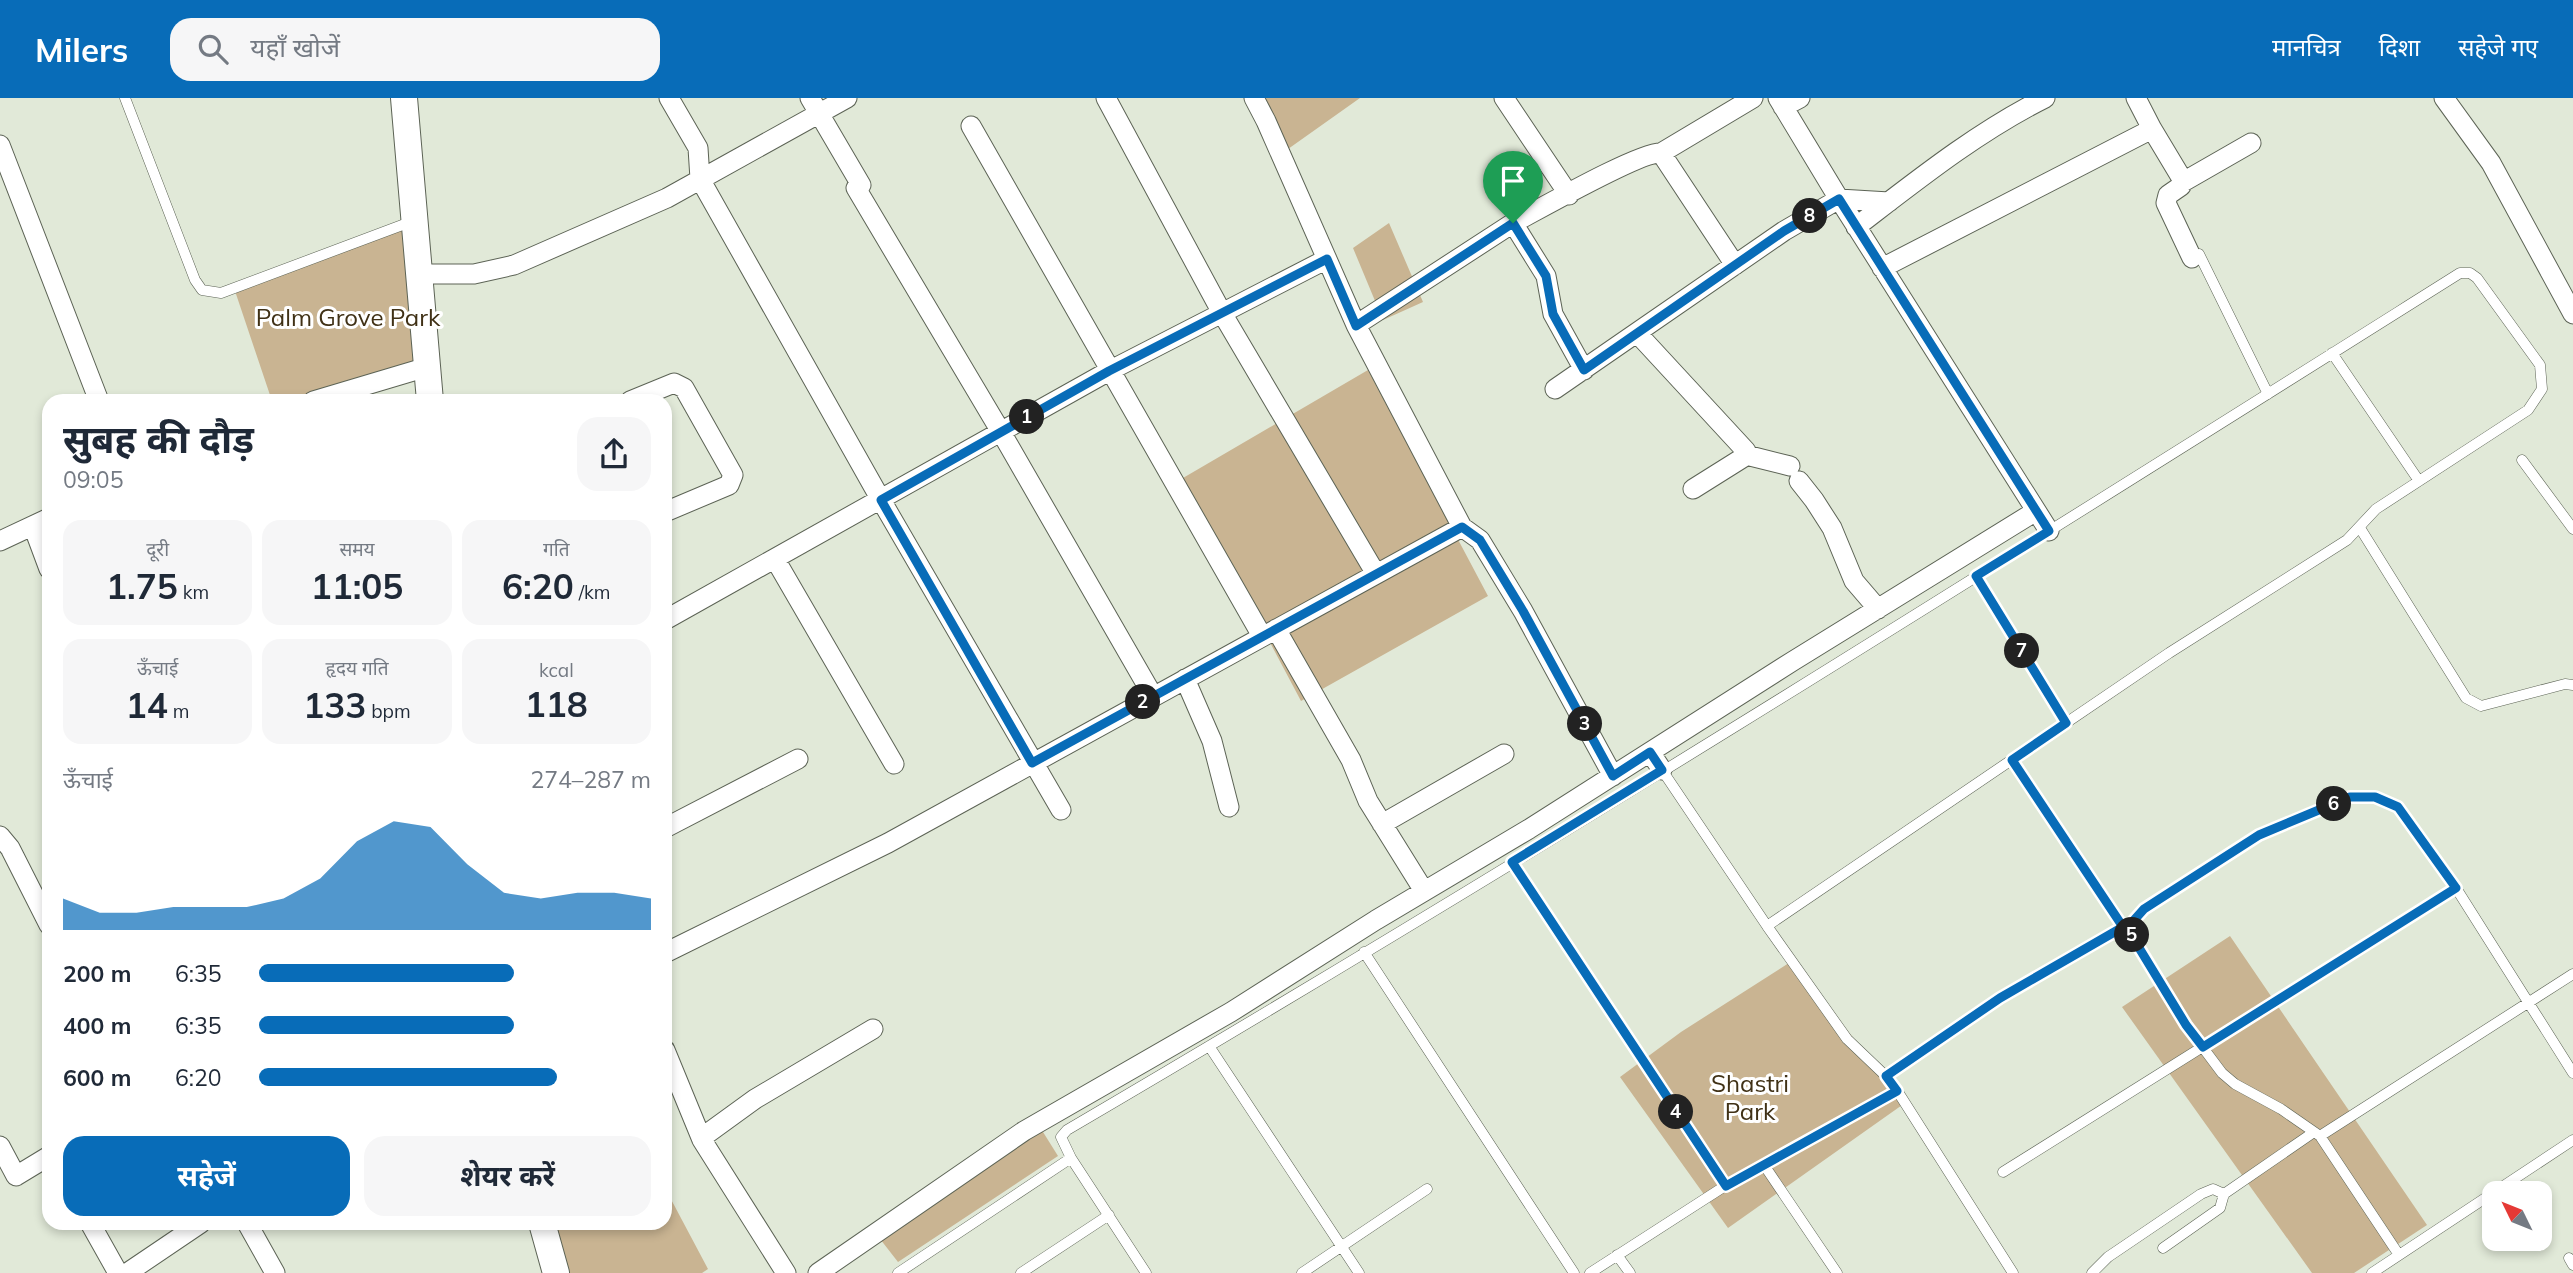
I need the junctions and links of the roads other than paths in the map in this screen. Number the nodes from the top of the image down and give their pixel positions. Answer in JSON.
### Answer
{"nodes":[{"id":1,"x":125,"y":98,"type":"edge"},
{"id":2,"x":404,"y":98,"type":"edge"},
{"id":3,"x":669,"y":98,"type":"edge"},
{"id":4,"x":847,"y":98,"type":"edge"},
{"id":5,"x":1106,"y":98,"type":"edge"},
{"id":6,"x":1254,"y":98,"type":"edge"},
{"id":7,"x":1504,"y":98,"type":"edge"},
{"id":8,"x":1753,"y":98,"type":"edge"},
{"id":9,"x":2045,"y":98,"type":"edge"},
{"id":10,"x":2136,"y":98,"type":"edge"},
{"id":11,"x":2444,"y":98,"type":"edge"},
{"id":12,"x":1787,"y":101,"type":"edge"},
{"id":13,"x":815,"y":106,"type":"edge"},
{"id":14,"x":971,"y":126,"type":"dead end"},
{"id":15,"x":2152,"y":129,"type":"junction"},
{"id":16,"x":2251,"y":143,"type":"dead end"},
{"id":17,"x":0,"y":145,"type":"edge"},
{"id":18,"x":1661,"y":153,"type":"junction"},
{"id":19,"x":701,"y":179,"type":"junction"},
{"id":20,"x":2183,"y":182,"type":"junction"},
{"id":21,"x":1569,"y":195,"type":"junction"},
{"id":22,"x":1839,"y":199,"type":"junction"},
{"id":23,"x":1889,"y":202,"type":"junction"},
{"id":24,"x":414,"y":221,"type":"junction"},
{"id":25,"x":1513,"y":223,"type":"junction"},
{"id":26,"x":1856,"y":227,"type":"junction"},
{"id":27,"x":2195,"y":256,"type":"joint"},
{"id":28,"x":1327,"y":259,"type":"junction"},
{"id":29,"x":1735,"y":265,"type":"junction"},
{"id":30,"x":1882,"y":268,"type":"junction"},
{"id":31,"x":418,"y":274,"type":"junction"},
{"id":32,"x":1222,"y":313,"type":"junction"},
{"id":33,"x":2573,"y":314,"type":"edge"},
{"id":34,"x":1356,"y":326,"type":"junction"},
{"id":35,"x":1637,"y":333,"type":"junction"},
{"id":36,"x":2332,"y":353,"type":"junction"},
{"id":37,"x":426,"y":366,"type":"junction"},
{"id":38,"x":1584,"y":370,"type":"junction"},
{"id":39,"x":1109,"y":371,"type":"junction"},
{"id":40,"x":1555,"y":389,"type":"dead end"},
{"id":41,"x":96,"y":394,"type":"edge"},
{"id":42,"x":336,"y":394,"type":"edge"},
{"id":43,"x":429,"y":394,"type":"edge"},
{"id":44,"x":646,"y":394,"type":"edge"},
{"id":45,"x":2268,"y":394,"type":"junction"},
{"id":46,"x":1001,"y":432,"type":"junction"},
{"id":47,"x":1746,"y":455,"type":"junction"},
{"id":48,"x":2522,"y":460,"type":"dead end"},
{"id":49,"x":2419,"y":481,"type":"junction"},
{"id":50,"x":1693,"y":489,"type":"dead end"},
{"id":51,"x":881,"y":500,"type":"junction"},
{"id":52,"x":672,"y":509,"type":"edge"},
{"id":53,"x":2036,"y":511,"type":"junction"},
{"id":54,"x":41,"y":522,"type":"edge"},
{"id":55,"x":1462,"y":527,"type":"junction"},
{"id":56,"x":2360,"y":528,"type":"junction"},
{"id":57,"x":2573,"y":529,"type":"edge"},
{"id":58,"x":2049,"y":531,"type":"junction"},
{"id":59,"x":0,"y":541,"type":"edge"},
{"id":60,"x":775,"y":559,"type":"junction"},
{"id":61,"x":1376,"y":574,"type":"junction"},
{"id":62,"x":1976,"y":576,"type":"junction"},
{"id":63,"x":1878,"y":609,"type":"junction"},
{"id":64,"x":672,"y":616,"type":"edge"},
{"id":65,"x":1269,"y":633,"type":"junction"},
{"id":66,"x":1185,"y":679,"type":"junction"},
{"id":67,"x":2573,"y":685,"type":"edge"},
{"id":68,"x":1153,"y":696,"type":"junction"},
{"id":69,"x":2066,"y":723,"type":"junction"},
{"id":70,"x":1650,"y":752,"type":"junction"},
{"id":71,"x":1504,"y":754,"type":"dead end"},
{"id":72,"x":798,"y":759,"type":"dead end"},
{"id":73,"x":2012,"y":760,"type":"junction"},
{"id":74,"x":1032,"y":763,"type":"junction"},
{"id":75,"x":894,"y":764,"type":"dead end"},
{"id":76,"x":1662,"y":770,"type":"junction"},
{"id":77,"x":1613,"y":776,"type":"junction"},
{"id":78,"x":1230,"y":807,"type":"dead end"},
{"id":79,"x":1061,"y":810,"type":"dead end"},
{"id":80,"x":672,"y":824,"type":"edge"},
{"id":81,"x":1382,"y":824,"type":"junction"},
{"id":82,"x":0,"y":836,"type":"edge"},
{"id":83,"x":1512,"y":862,"type":"junction"},
{"id":84,"x":2456,"y":888,"type":"junction"},
{"id":85,"x":1424,"y":891,"type":"junction"},
{"id":86,"x":42,"y":911,"type":"edge"},
{"id":87,"x":1767,"y":926,"type":"junction"},
{"id":88,"x":2125,"y":927,"type":"junction"},
{"id":89,"x":672,"y":950,"type":"edge"},
{"id":90,"x":1364,"y":952,"type":"junction"},
{"id":91,"x":2573,"y":974,"type":"edge"},
{"id":92,"x":2527,"y":1002,"type":"junction"},
{"id":93,"x":873,"y":1029,"type":"dead end"},
{"id":94,"x":1209,"y":1046,"type":"junction"},
{"id":95,"x":2203,"y":1047,"type":"junction"},
{"id":96,"x":672,"y":1067,"type":"edge"},
{"id":97,"x":2573,"y":1073,"type":"edge"},
{"id":98,"x":1886,"y":1076,"type":"junction"},
{"id":99,"x":1897,"y":1091,"type":"junction"},
{"id":100,"x":2317,"y":1134,"type":"junction"},
{"id":101,"x":702,"y":1140,"type":"junction"},
{"id":102,"x":2573,"y":1140,"type":"edge"},
{"id":103,"x":0,"y":1146,"type":"edge"},
{"id":104,"x":1071,"y":1157,"type":"junction"},
{"id":105,"x":42,"y":1160,"type":"edge"},
{"id":106,"x":1764,"y":1165,"type":"junction"},
{"id":107,"x":2003,"y":1172,"type":"dead end"},
{"id":108,"x":1726,"y":1186,"type":"junction"},
{"id":109,"x":1427,"y":1189,"type":"dead end"},
{"id":110,"x":2224,"y":1194,"type":"junction"},
{"id":111,"x":1108,"y":1215,"type":"junction"},
{"id":112,"x":94,"y":1230,"type":"edge"},
{"id":113,"x":191,"y":1230,"type":"edge"},
{"id":114,"x":251,"y":1230,"type":"edge"},
{"id":115,"x":544,"y":1230,"type":"edge"},
{"id":116,"x":1341,"y":1246,"type":"junction"},
{"id":117,"x":2163,"y":1248,"type":"dead end"},
{"id":118,"x":1617,"y":1255,"type":"junction"},
{"id":119,"x":2399,"y":1255,"type":"junction"},
{"id":120,"x":118,"y":1273,"type":"edge"},
{"id":121,"x":127,"y":1273,"type":"edge"},
{"id":122,"x":275,"y":1273,"type":"edge"},
{"id":123,"x":556,"y":1273,"type":"edge"},
{"id":124,"x":786,"y":1273,"type":"edge"},
{"id":125,"x":818,"y":1273,"type":"edge"},
{"id":126,"x":898,"y":1273,"type":"edge"},
{"id":127,"x":1021,"y":1273,"type":"edge"},
{"id":128,"x":1146,"y":1273,"type":"edge"},
{"id":129,"x":1302,"y":1273,"type":"edge"},
{"id":130,"x":1359,"y":1273,"type":"edge"},
{"id":131,"x":1574,"y":1273,"type":"edge"},
{"id":132,"x":1590,"y":1273,"type":"edge"},
{"id":133,"x":1630,"y":1273,"type":"edge"},
{"id":134,"x":1838,"y":1273,"type":"edge"},
{"id":135,"x":2013,"y":1273,"type":"edge"},
{"id":136,"x":2092,"y":1273,"type":"edge"},
{"id":137,"x":2371,"y":1273,"type":"edge"}],
"edges":[{"from":1,"to":24,"type":"lane"},
{"from":2,"to":24,"type":"main road"},
{"from":3,"to":19,"type":"street"},
{"from":4,"to":13,"type":"street"},
{"from":5,"to":32,"type":"street"},
{"from":6,"to":28,"type":"street"},
{"from":7,"to":21,"type":"street"},
{"from":8,"to":18,"type":"street"},
{"from":9,"to":23,"type":"street"},
{"from":10,"to":15,"type":"street"},
{"from":11,"to":33,"type":"street"},
{"from":12,"to":22,"type":"street"},
{"from":13,"to":19,"type":"street"},
{"from":13,"to":46,"type":"street"},
{"from":14,"to":39,"type":"street"},
{"from":15,"to":20,"type":"street"},
{"from":15,"to":30,"type":"street"},
{"from":16,"to":20,"type":"street"},
{"from":17,"to":41,"type":"street"},
{"from":18,"to":21,"type":"street"},
{"from":18,"to":29,"type":"street"},
{"from":19,"to":31,"type":"street"},
{"from":19,"to":51,"type":"street"},
{"from":20,"to":27,"type":"street"},
{"from":21,"to":25,"type":"street"},
{"from":22,"to":23,"type":"street"},
{"from":22,"to":26,"type":"street"},
{"from":22,"to":29,"type":"street"},
{"from":23,"to":26,"type":"street"},
{"from":24,"to":31,"type":"main road"},
{"from":25,"to":34,"type":"street"},
{"from":25,"to":38,"type":"street"},
{"from":26,"to":30,"type":"street"},
{"from":27,"to":45,"type":"lane"},
{"from":28,"to":32,"type":"street"},
{"from":28,"to":34,"type":"street"},
{"from":29,"to":35,"type":"street"},
{"from":30,"to":53,"type":"street"},
{"from":31,"to":37,"type":"main road"},
{"from":32,"to":39,"type":"street"},
{"from":32,"to":61,"type":"street"},
{"from":34,"to":55,"type":"street"},
{"from":35,"to":38,"type":"street"},
{"from":35,"to":47,"type":"street"},
{"from":36,"to":45,"type":"lane"},
{"from":36,"to":49,"type":"lane"},
{"from":36,"to":49,"type":"lane"},
{"from":37,"to":42,"type":"street"},
{"from":37,"to":43,"type":"main road"},
{"from":38,"to":40,"type":"street"},
{"from":39,"to":46,"type":"street"},
{"from":39,"to":65,"type":"street"},
{"from":44,"to":52,"type":"street"},
{"from":45,"to":58,"type":"lane"},
{"from":46,"to":51,"type":"street"},
{"from":46,"to":68,"type":"street"},
{"from":47,"to":50,"type":"street"},
{"from":47,"to":63,"type":"street"},
{"from":48,"to":57,"type":"lane"},
{"from":49,"to":56,"type":"lane"},
{"from":51,"to":60,"type":"street"},
{"from":51,"to":74,"type":"street"},
{"from":53,"to":58,"type":"street"},
{"from":53,"to":63,"type":"street"},
{"from":54,"to":59,"type":"street"},
{"from":55,"to":61,"type":"street"},
{"from":55,"to":77,"type":"street"},
{"from":56,"to":67,"type":"lane"},
{"from":56,"to":69,"type":"lane"},
{"from":58,"to":62,"type":"lane"},
{"from":60,"to":64,"type":"street"},
{"from":60,"to":75,"type":"street"},
{"from":61,"to":65,"type":"street"},
{"from":62,"to":69,"type":"lane"},
{"from":62,"to":76,"type":"lane"},
{"from":63,"to":70,"type":"street"},
{"from":65,"to":66,"type":"street"},
{"from":65,"to":81,"type":"street"},
{"from":66,"to":68,"type":"street"},
{"from":66,"to":78,"type":"street"},
{"from":68,"to":74,"type":"street"},
{"from":69,"to":73,"type":"lane"},
{"from":70,"to":76,"type":"street"},
{"from":70,"to":77,"type":"street"},
{"from":71,"to":81,"type":"street"},
{"from":72,"to":80,"type":"street"},
{"from":73,"to":87,"type":"lane"},
{"from":73,"to":88,"type":"lane"},
{"from":74,"to":79,"type":"street"},
{"from":74,"to":89,"type":"street"},
{"from":76,"to":83,"type":"lane"},
{"from":76,"to":87,"type":"lane"},
{"from":77,"to":85,"type":"street"},
{"from":81,"to":85,"type":"street"},
{"from":82,"to":86,"type":"street"},
{"from":83,"to":90,"type":"lane"},
{"from":83,"to":108,"type":"lane"},
{"from":84,"to":88,"type":"lane"},
{"from":84,"to":92,"type":"lane"},
{"from":84,"to":95,"type":"lane"},
{"from":85,"to":125,"type":"street"},
{"from":87,"to":98,"type":"lane"},
{"from":88,"to":95,"type":"lane"},
{"from":88,"to":98,"type":"lane"},
{"from":90,"to":94,"type":"lane"},
{"from":90,"to":131,"type":"lane"},
{"from":91,"to":92,"type":"lane"},
{"from":92,"to":97,"type":"lane"},
{"from":92,"to":100,"type":"lane"},
{"from":93,"to":101,"type":"street"},
{"from":94,"to":104,"type":"lane"},
{"from":94,"to":116,"type":"lane"},
{"from":95,"to":100,"type":"lane"},
{"from":95,"to":107,"type":"lane"},
{"from":96,"to":101,"type":"street"},
{"from":98,"to":99,"type":"lane"},
{"from":99,"to":106,"type":"lane"},
{"from":99,"to":135,"type":"lane"},
{"from":100,"to":110,"type":"lane"},
{"from":100,"to":119,"type":"lane"},
{"from":101,"to":124,"type":"street"},
{"from":102,"to":119,"type":"lane"},
{"from":103,"to":105,"type":"street"},
{"from":104,"to":111,"type":"lane"},
{"from":104,"to":126,"type":"lane"},
{"from":106,"to":108,"type":"lane"},
{"from":106,"to":134,"type":"lane"},
{"from":108,"to":118,"type":"lane"},
{"from":109,"to":116,"type":"lane"},
{"from":110,"to":117,"type":"lane"},
{"from":110,"to":136,"type":"lane"},
{"from":111,"to":127,"type":"lane"},
{"from":111,"to":128,"type":"lane"},
{"from":112,"to":120,"type":"street"},
{"from":113,"to":121,"type":"street"},
{"from":114,"to":122,"type":"street"},
{"from":115,"to":123,"type":"main road"},
{"from":116,"to":129,"type":"lane"},
{"from":116,"to":130,"type":"lane"},
{"from":118,"to":132,"type":"lane"},
{"from":118,"to":133,"type":"lane"},
{"from":119,"to":137,"type":"lane"}]}
